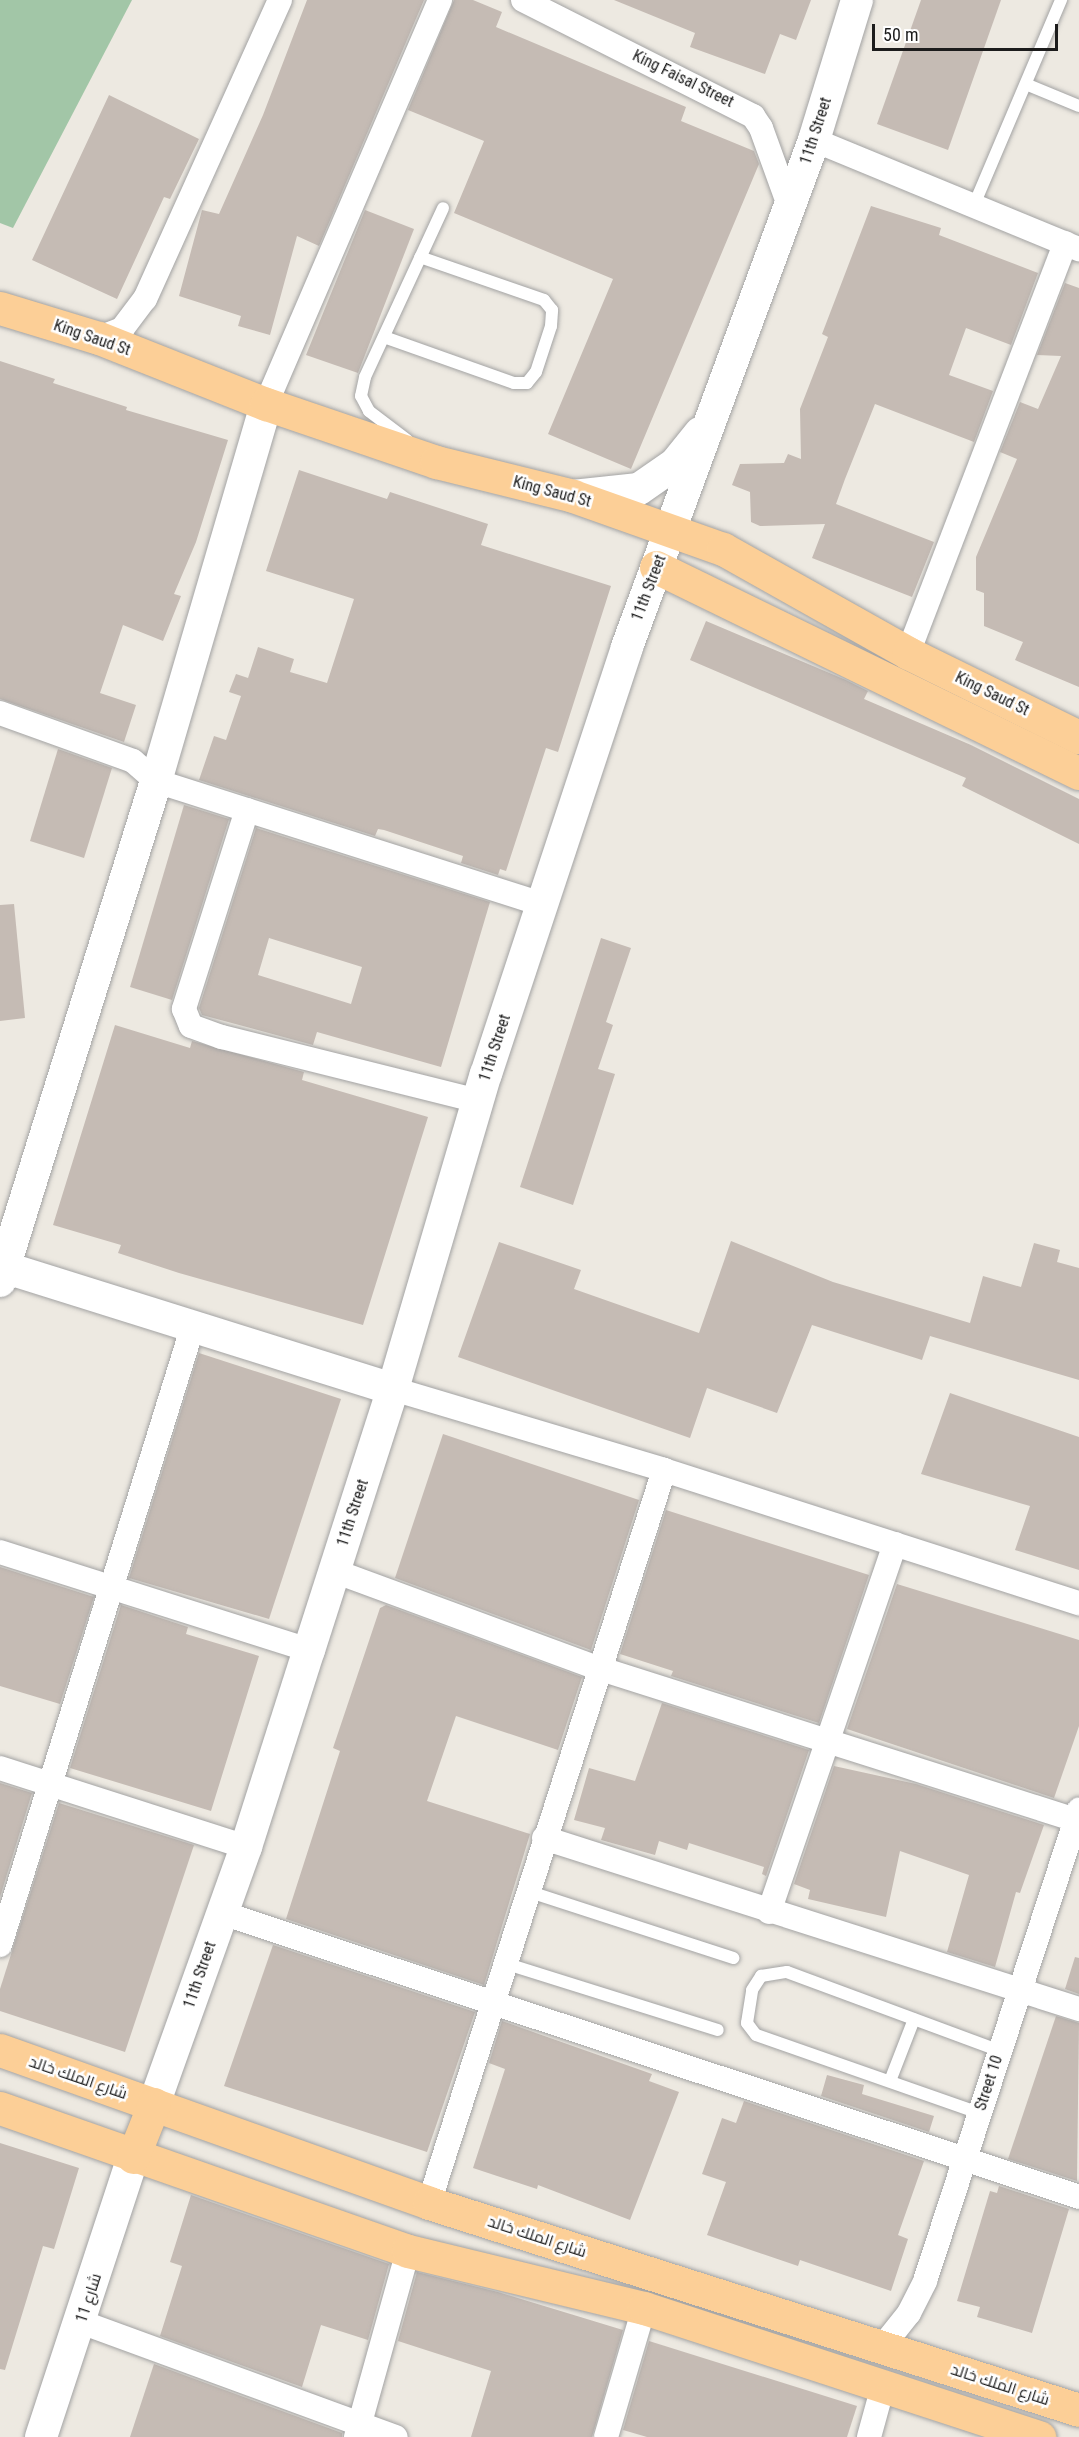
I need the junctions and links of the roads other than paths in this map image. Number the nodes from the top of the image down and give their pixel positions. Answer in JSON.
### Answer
{"nodes":[{"id":1,"x":280,"y":0,"type":"edge"},
{"id":2,"x":440,"y":0,"type":"edge"},
{"id":3,"x":523,"y":0,"type":"edge"},
{"id":4,"x":858,"y":0,"type":"edge"},
{"id":5,"x":1061,"y":0,"type":"edge"},
{"id":6,"x":1028,"y":85,"type":"junction"},
{"id":7,"x":1079,"y":106,"type":"edge"},
{"id":8,"x":814,"y":140,"type":"junction"},
{"id":9,"x":974,"y":204,"type":"junction"},
{"id":10,"x":443,"y":208,"type":"dead end"},
{"id":11,"x":790,"y":208,"type":"junction"},
{"id":12,"x":1072,"y":246,"type":"edge"},
{"id":13,"x":420,"y":257,"type":"junction"},
{"id":14,"x":0,"y":308,"type":"edge"},
{"id":15,"x":384,"y":337,"type":"junction"},
{"id":16,"x":99,"y":338,"type":"junction"},
{"id":17,"x":266,"y":404,"type":"junction"},
{"id":18,"x":714,"y":416,"type":"junction"},
{"id":19,"x":436,"y":462,"type":"junction"},
{"id":20,"x":573,"y":496,"type":"junction"},
{"id":21,"x":673,"y":530,"type":"junction"},
{"id":22,"x":656,"y":567,"type":"junction"},
{"id":23,"x":908,"y":653,"type":"junction"},
{"id":24,"x":0,"y":713,"type":"edge"},
{"id":25,"x":1079,"y":737,"type":"edge"},
{"id":26,"x":1079,"y":773,"type":"edge"},
{"id":27,"x":156,"y":781,"type":"junction"},
{"id":28,"x":247,"y":810,"type":"junction"},
{"id":29,"x":542,"y":904,"type":"junction"},
{"id":30,"x":478,"y":1101,"type":"junction"},
{"id":31,"x":2,"y":1271,"type":"edge"},
{"id":32,"x":192,"y":1329,"type":"junction"},
{"id":33,"x":393,"y":1389,"type":"junction"},
{"id":34,"x":664,"y":1470,"type":"junction"},
{"id":35,"x":895,"y":1544,"type":"junction"},
{"id":36,"x":0,"y":1552,"type":"edge"},
{"id":37,"x":334,"y":1571,"type":"junction"},
{"id":38,"x":111,"y":1587,"type":"junction"},
{"id":39,"x":1079,"y":1604,"type":"edge"},
{"id":40,"x":309,"y":1650,"type":"junction"},
{"id":41,"x":598,"y":1668,"type":"junction"},
{"id":42,"x":829,"y":1740,"type":"junction"},
{"id":43,"x":0,"y":1768,"type":"edge"},
{"id":44,"x":50,"y":1785,"type":"junction"},
{"id":45,"x":1078,"y":1817,"type":"edge"},
{"id":46,"x":544,"y":1838,"type":"junction"},
{"id":47,"x":246,"y":1847,"type":"junction"},
{"id":48,"x":527,"y":1891,"type":"junction"},
{"id":49,"x":769,"y":1912,"type":"junction"},
{"id":50,"x":222,"y":1913,"type":"junction"},
{"id":51,"x":0,"y":1946,"type":"edge"},
{"id":52,"x":733,"y":1958,"type":"dead end"},
{"id":53,"x":504,"y":1963,"type":"junction"},
{"id":54,"x":1019,"y":1990,"type":"junction"},
{"id":55,"x":491,"y":2004,"type":"junction"},
{"id":56,"x":1079,"y":2009,"type":"edge"},
{"id":57,"x":914,"y":2019,"type":"junction"},
{"id":58,"x":718,"y":2030,"type":"dead end"},
{"id":59,"x":0,"y":2050,"type":"edge"},
{"id":60,"x":1000,"y":2051,"type":"junction"},
{"id":61,"x":890,"y":2081,"type":"junction"},
{"id":62,"x":154,"y":2104,"type":"junction"},
{"id":63,"x":0,"y":2109,"type":"edge"},
{"id":64,"x":979,"y":2113,"type":"junction"},
{"id":65,"x":133,"y":2157,"type":"junction"},
{"id":66,"x":966,"y":2157,"type":"junction"},
{"id":67,"x":1079,"y":2197,"type":"edge"},
{"id":68,"x":429,"y":2203,"type":"junction"},
{"id":69,"x":408,"y":2251,"type":"junction"},
{"id":70,"x":644,"y":2308,"type":"junction"},
{"id":71,"x":81,"y":2322,"type":"junction"},
{"id":72,"x":882,"y":2347,"type":"junction"},
{"id":73,"x":883,"y":2386,"type":"junction"},
{"id":74,"x":1079,"y":2410,"type":"edge"},
{"id":75,"x":358,"y":2431,"type":"edge"},
{"id":76,"x":41,"y":2437,"type":"edge"},
{"id":77,"x":396,"y":2437,"type":"edge"},
{"id":78,"x":606,"y":2437,"type":"edge"},
{"id":79,"x":868,"y":2437,"type":"edge"},
{"id":80,"x":1040,"y":2437,"type":"edge"}],
"edges":[{"from":1,"to":16,"type":"street"},
{"from":2,"to":17,"type":"street"},
{"from":3,"to":11,"type":"street","name":"King Faisal Street"},
{"from":4,"to":8,"type":"street","name":"11th Street"},
{"from":5,"to":6,"type":"lane"},
{"from":6,"to":7,"type":"lane"},
{"from":6,"to":9,"type":"lane"},
{"from":8,"to":9,"type":"street"},
{"from":8,"to":11,"type":"street","name":"11th Street"},
{"from":9,"to":12,"type":"street"},
{"from":10,"to":13,"type":"lane"},
{"from":11,"to":18,"type":"street","name":"11th Street"},
{"from":12,"to":23,"type":"street"},
{"from":13,"to":15,"type":"lane"},
{"from":13,"to":15,"type":"lane"},
{"from":14,"to":16,"type":"main road","name":"King Saud St"},
{"from":15,"to":19,"type":"lane"},
{"from":16,"to":17,"type":"main road","name":"King Saud St"},
{"from":17,"to":19,"type":"main road","name":"King Saud St"},
{"from":17,"to":27,"type":"street"},
{"from":18,"to":20,"type":"street"},
{"from":18,"to":21,"type":"street","name":"11th Street"},
{"from":19,"to":20,"type":"main road","name":"King Saud St"},
{"from":20,"to":21,"type":"main road","name":"King Saud St"},
{"from":21,"to":22,"type":"street","name":"11th Street"},
{"from":21,"to":23,"type":"main road","name":"King Saud St"},
{"from":22,"to":26,"type":"main road","name":"King Saud St"},
{"from":22,"to":29,"type":"street","name":"11th Street"},
{"from":23,"to":25,"type":"main road","name":"King Saud St"},
{"from":24,"to":27,"type":"street"},
{"from":27,"to":28,"type":"street"},
{"from":27,"to":31,"type":"street"},
{"from":28,"to":29,"type":"street"},
{"from":28,"to":30,"type":"street"},
{"from":29,"to":30,"type":"street","name":"11th Street"},
{"from":30,"to":33,"type":"street","name":"11th Street"},
{"from":31,"to":32,"type":"street"},
{"from":32,"to":33,"type":"street"},
{"from":32,"to":38,"type":"street"},
{"from":33,"to":34,"type":"street"},
{"from":33,"to":37,"type":"street","name":"11th Street"},
{"from":34,"to":35,"type":"street"},
{"from":34,"to":41,"type":"street"},
{"from":35,"to":39,"type":"street"},
{"from":35,"to":42,"type":"street"},
{"from":36,"to":38,"type":"street"},
{"from":37,"to":40,"type":"street","name":"11th Street"},
{"from":37,"to":41,"type":"street"},
{"from":38,"to":40,"type":"street"},
{"from":38,"to":44,"type":"street"},
{"from":40,"to":47,"type":"street","name":"11th Street"},
{"from":41,"to":42,"type":"street"},
{"from":41,"to":46,"type":"street"},
{"from":42,"to":45,"type":"street"},
{"from":42,"to":49,"type":"street"},
{"from":43,"to":44,"type":"street"},
{"from":44,"to":47,"type":"street"},
{"from":44,"to":51,"type":"street"},
{"from":45,"to":54,"type":"street","name":"Street 10"},
{"from":46,"to":48,"type":"street"},
{"from":46,"to":49,"type":"street"},
{"from":47,"to":50,"type":"street","name":"11th Street"},
{"from":48,"to":52,"type":"lane"},
{"from":48,"to":53,"type":"street"},
{"from":49,"to":54,"type":"street"},
{"from":50,"to":55,"type":"street"},
{"from":50,"to":62,"type":"street","name":"11th Street"},
{"from":53,"to":55,"type":"street"},
{"from":53,"to":58,"type":"lane"},
{"from":54,"to":56,"type":"street"},
{"from":54,"to":60,"type":"street","name":"Street 10"},
{"from":55,"to":66,"type":"street"},
{"from":55,"to":68,"type":"street"},
{"from":57,"to":60,"type":"lane"},
{"from":57,"to":61,"type":"lane"},
{"from":57,"to":61,"type":"lane"},
{"from":59,"to":62,"type":"main road","name":"شارع الملك خالد"},
{"from":60,"to":64,"type":"street","name":"Street 10"},
{"from":61,"to":64,"type":"lane"},
{"from":62,"to":65,"type":"main road"},
{"from":62,"to":68,"type":"main road","name":"شارع الملك خالد"},
{"from":63,"to":65,"type":"main road"},
{"from":64,"to":66,"type":"street","name":"Street 10"},
{"from":65,"to":69,"type":"main road"},
{"from":65,"to":71,"type":"street","name":"شارع 11"},
{"from":66,"to":67,"type":"street"},
{"from":66,"to":72,"type":"street","name":"Street 10"},
{"from":68,"to":72,"type":"main road","name":"شارع الملك خالد"},
{"from":69,"to":70,"type":"main road"},
{"from":69,"to":75,"type":"street"},
{"from":70,"to":73,"type":"main road"},
{"from":70,"to":78,"type":"street"},
{"from":71,"to":75,"type":"street"},
{"from":71,"to":76,"type":"street","name":"شارع 11"},
{"from":72,"to":74,"type":"main road","name":"شارع الملك خالد"},
{"from":73,"to":79,"type":"street"},
{"from":73,"to":80,"type":"main road"},
{"from":75,"to":77,"type":"street"}]}
